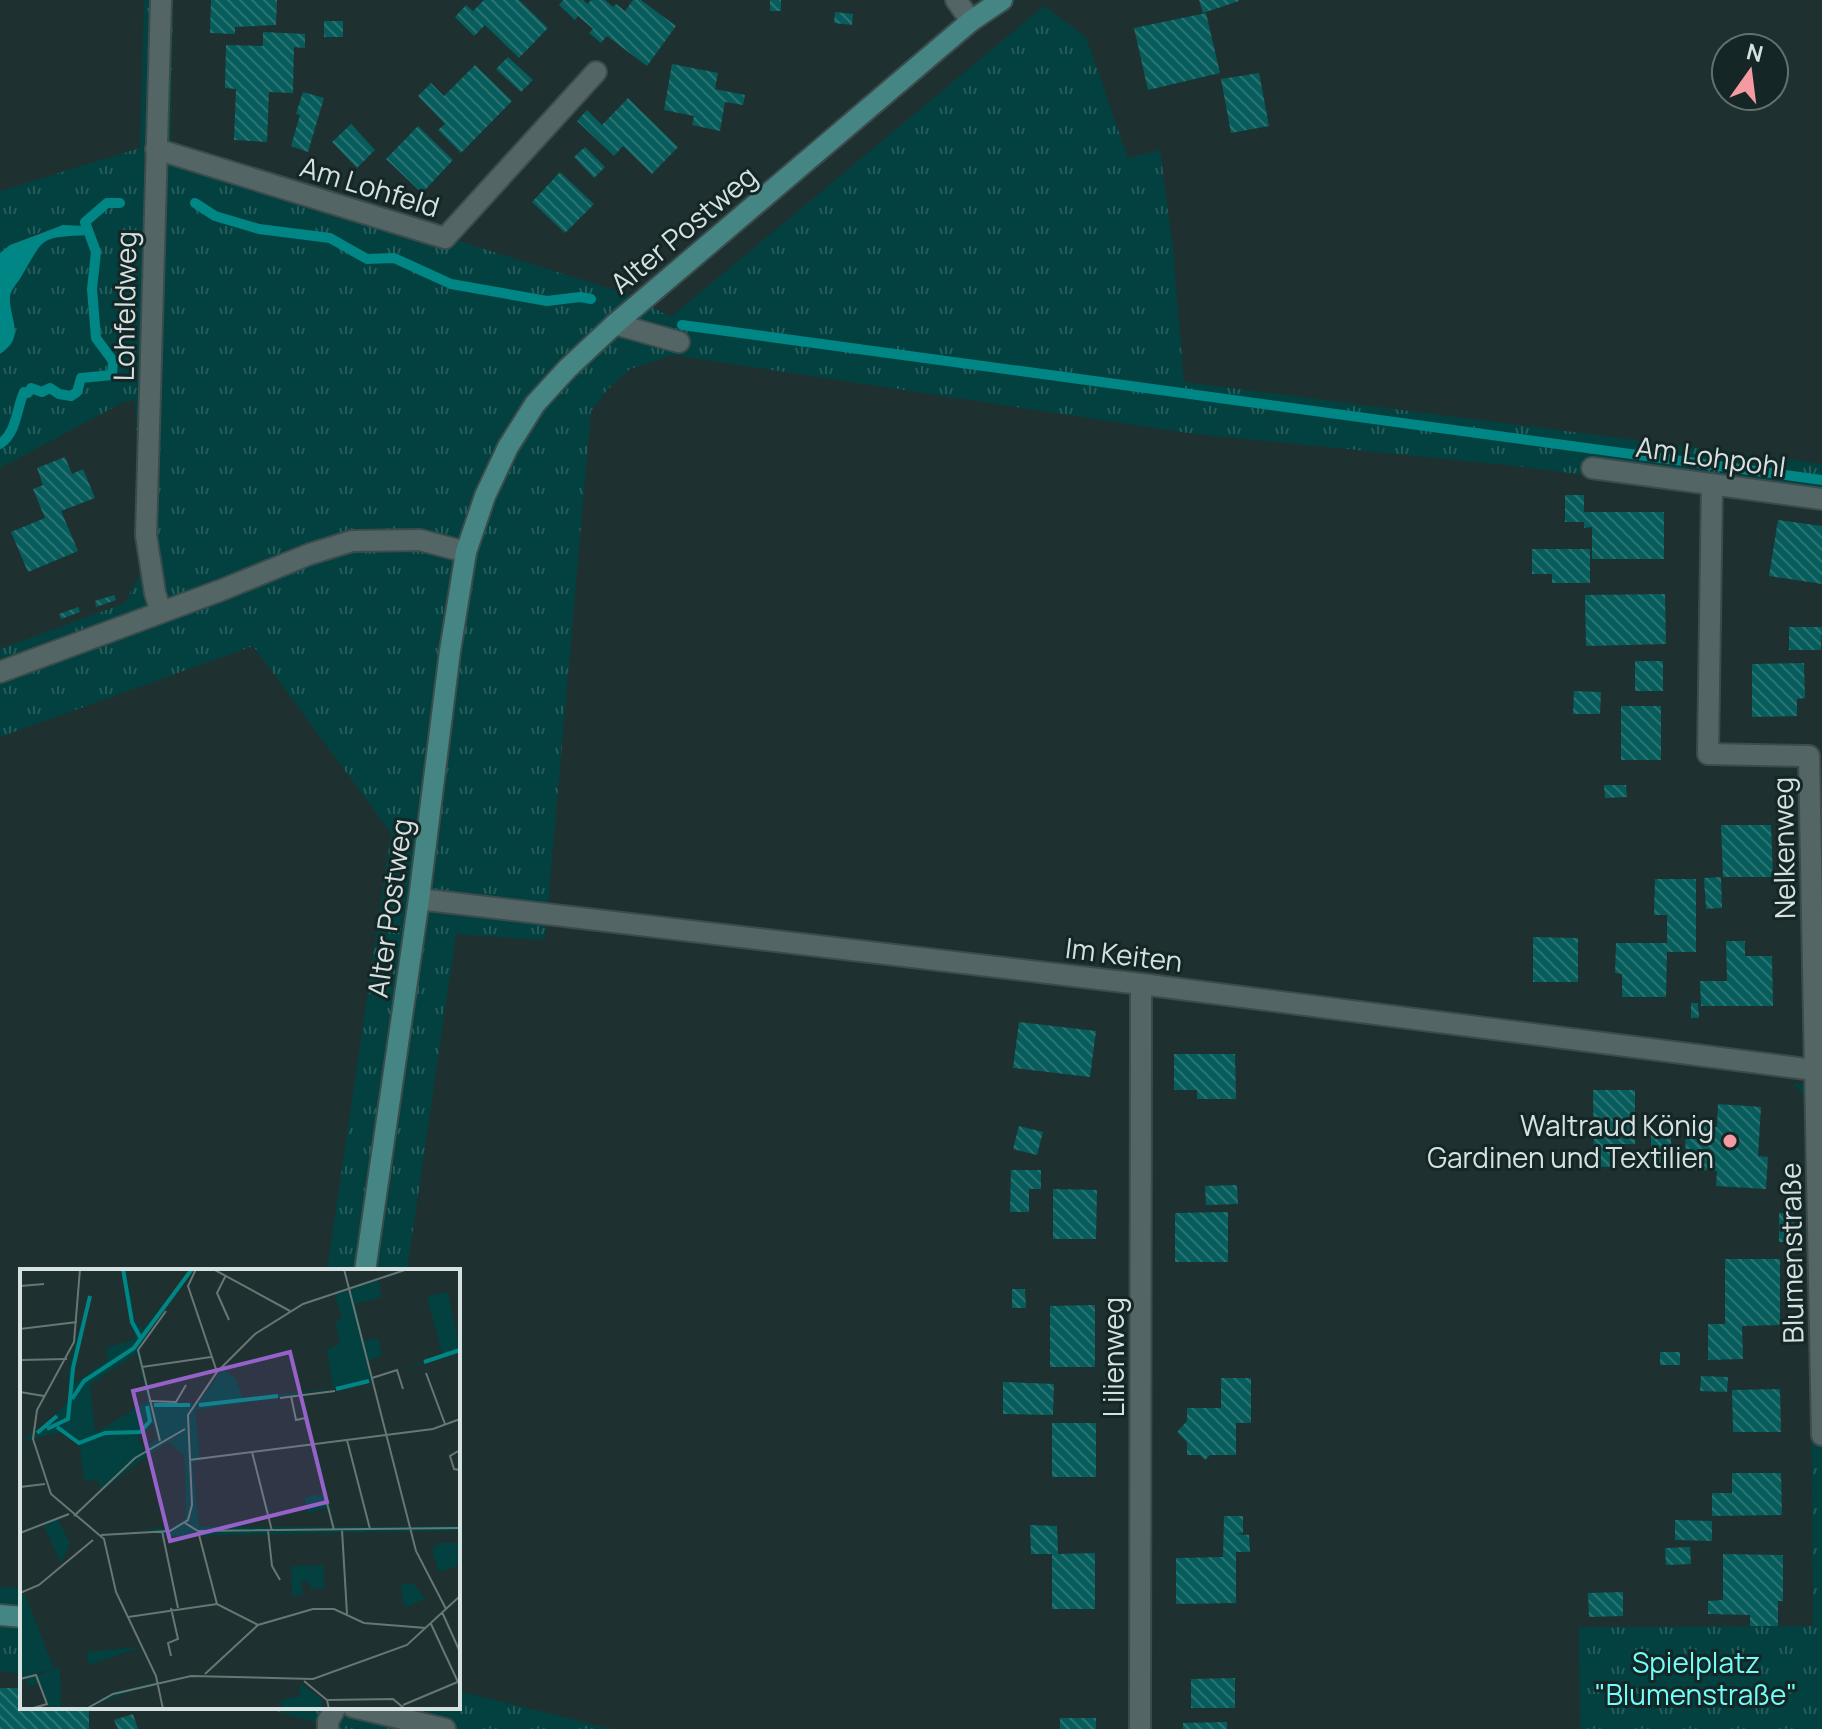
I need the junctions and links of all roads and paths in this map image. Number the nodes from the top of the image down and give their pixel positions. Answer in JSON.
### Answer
{"nodes":[{"id":1,"x":161,"y":0,"type":"edge"},
{"id":2,"x":956,"y":0,"type":"edge"},
{"id":3,"x":1002,"y":0,"type":"edge"},
{"id":4,"x":971,"y":21,"type":"junction"},
{"id":5,"x":596,"y":72,"type":"dead end"},
{"id":6,"x":156,"y":149,"type":"junction"},
{"id":7,"x":615,"y":324,"type":"junction"},
{"id":8,"x":679,"y":342,"type":"dead end"},
{"id":9,"x":1592,"y":468,"type":"dead end"},
{"id":10,"x":1712,"y":484,"type":"junction"},
{"id":11,"x":1822,"y":499,"type":"edge"},
{"id":12,"x":466,"y":552,"type":"junction"},
{"id":13,"x":161,"y":612,"type":"junction"},
{"id":14,"x":0,"y":672,"type":"edge"},
{"id":15,"x":419,"y":899,"type":"junction"},
{"id":16,"x":1141,"y":984,"type":"junction"},
{"id":17,"x":1819,"y":1070,"type":"edge"},
{"id":18,"x":365,"y":1269,"type":"edge"},
{"id":19,"x":1822,"y":1435,"type":"edge"},
{"id":20,"x":0,"y":1615,"type":"edge"},
{"id":21,"x":20,"y":1617,"type":"edge"},
{"id":22,"x":335,"y":1709,"type":"edge"},
{"id":23,"x":361,"y":1709,"type":"edge"},
{"id":24,"x":328,"y":1729,"type":"edge"},
{"id":25,"x":445,"y":1729,"type":"edge"},
{"id":26,"x":1140,"y":1729,"type":"edge"}],
"edges":[{"from":1,"to":6,"type":"street","name":"Lohfeldweg"},
{"from":2,"to":4,"type":"street"},
{"from":3,"to":4,"type":"street","name":"Alter Postweg"},
{"from":4,"to":7,"type":"street","name":"Alter Postweg"},
{"from":5,"to":6,"type":"street","name":"Am Lohfeld"},
{"from":6,"to":13,"type":"street","name":"Lohfeldweg"},
{"from":7,"to":8,"type":"street"},
{"from":7,"to":12,"type":"street","name":"Alter Postweg"},
{"from":9,"to":10,"type":"street","name":"Am Lohpohl"},
{"from":10,"to":11,"type":"street","name":"Am Lohpohl"},
{"from":10,"to":17,"type":"street","name":"Nelkenweg"},
{"from":12,"to":13,"type":"street"},
{"from":12,"to":15,"type":"street","name":"Alter Postweg"},
{"from":13,"to":14,"type":"street"},
{"from":15,"to":16,"type":"street","name":"Im Keiten"},
{"from":15,"to":18,"type":"street","name":"Alter Postweg"},
{"from":16,"to":17,"type":"street","name":"Im Keiten"},
{"from":16,"to":26,"type":"street","name":"Lilienweg"},
{"from":17,"to":19,"type":"street","name":"Blumenstraße"},
{"from":20,"to":21,"type":"street"},
{"from":22,"to":24,"type":"street"},
{"from":23,"to":25,"type":"street"}]}
